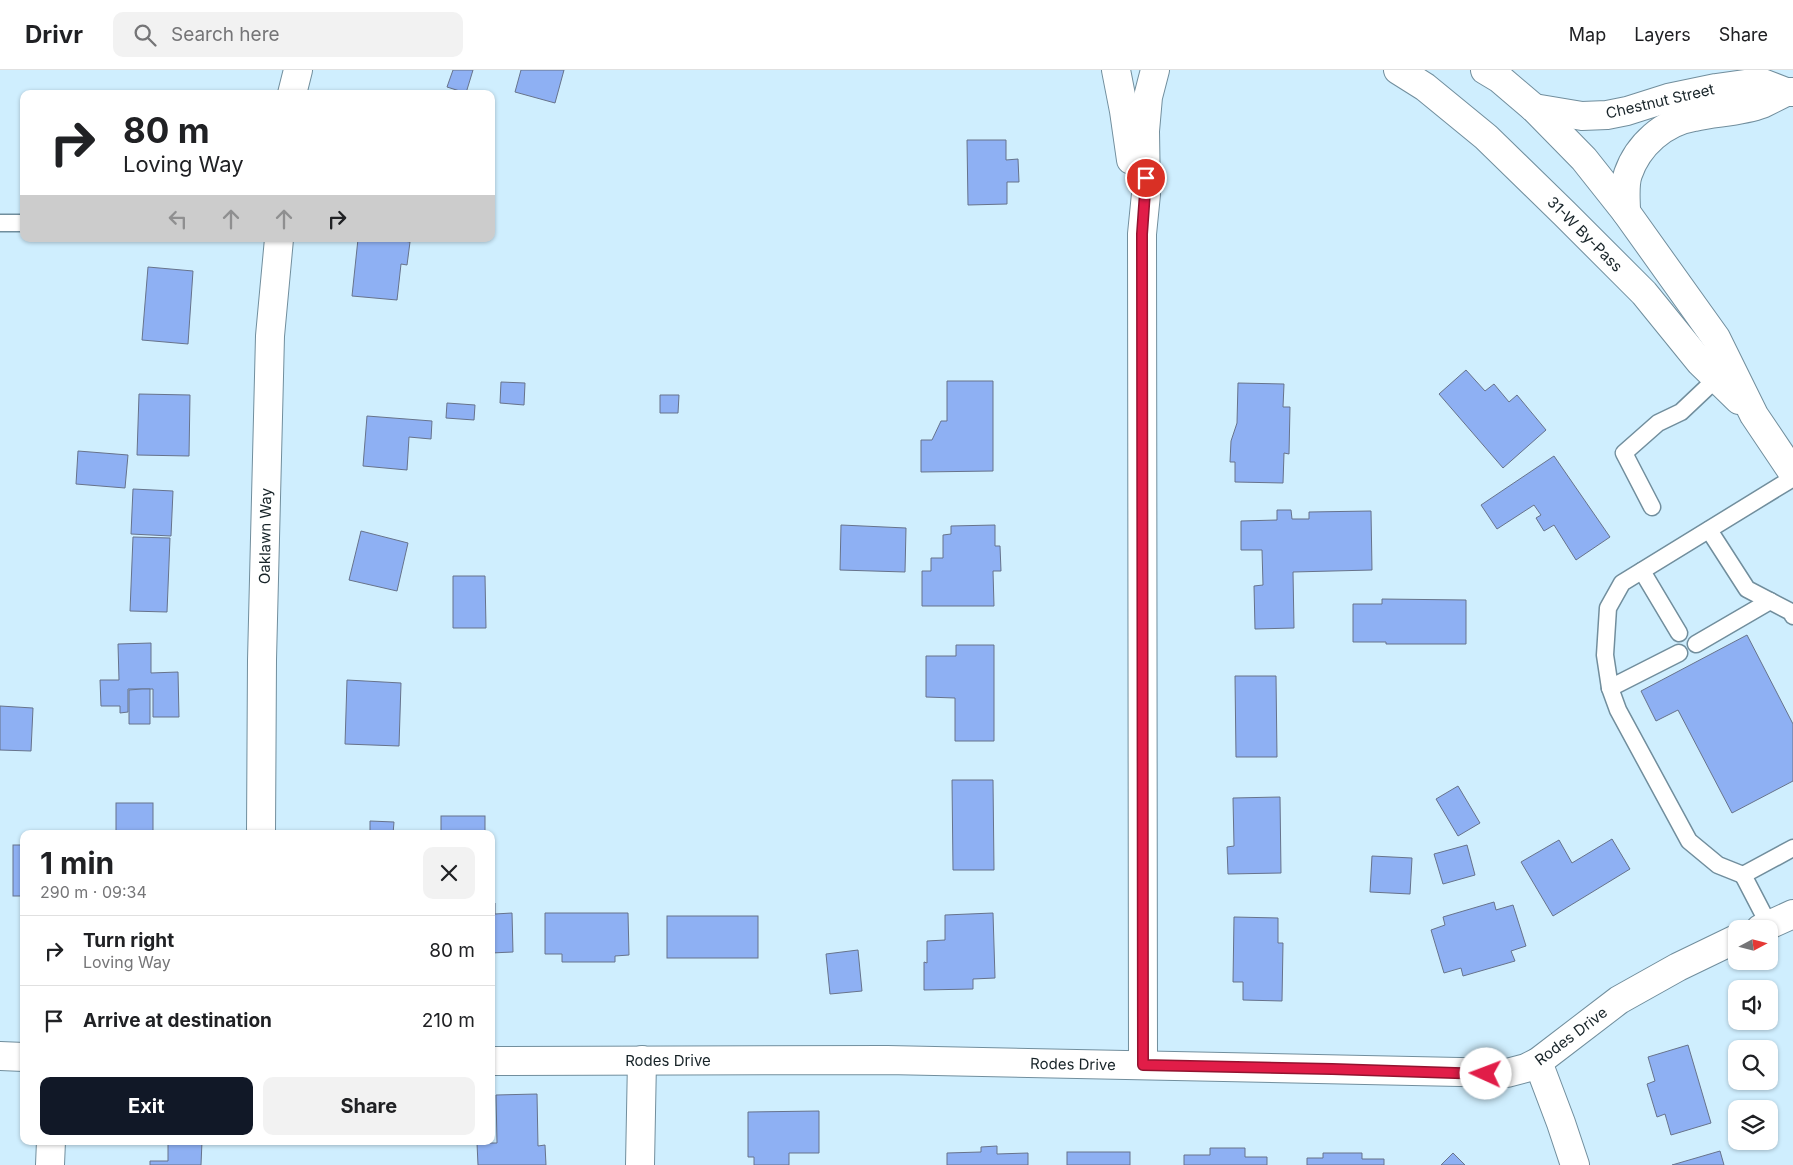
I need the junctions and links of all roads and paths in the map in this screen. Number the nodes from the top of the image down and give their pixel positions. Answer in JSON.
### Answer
{"nodes":[{"id":1,"x":298,"y":70,"type":"edge"},
{"id":2,"x":1116,"y":70,"type":"edge"},
{"id":3,"x":1154,"y":70,"type":"edge"},
{"id":4,"x":1398,"y":70,"type":"edge"},
{"id":5,"x":1492,"y":73,"type":"edge"},
{"id":6,"x":293,"y":90,"type":"edge"},
{"id":7,"x":1789,"y":92,"type":"edge"},
{"id":8,"x":1534,"y":108,"type":"junction"},
{"id":9,"x":1626,"y":212,"type":"junction"},
{"id":10,"x":0,"y":223,"type":"edge"},
{"id":11,"x":20,"y":223,"type":"edge"},
{"id":12,"x":1142,"y":234,"type":"junction"},
{"id":13,"x":279,"y":242,"type":"edge"},
{"id":14,"x":1717,"y":378,"type":"junction"},
{"id":15,"x":1754,"y":415,"type":"junction"},
{"id":16,"x":1793,"y":473,"type":"edge"},
{"id":17,"x":1793,"y":478,"type":"edge"},
{"id":18,"x":1652,"y":507,"type":"dead end"},
{"id":19,"x":1709,"y":530,"type":"junction"},
{"id":20,"x":1642,"y":571,"type":"junction"},
{"id":21,"x":1770,"y":601,"type":"junction"},
{"id":22,"x":1793,"y":616,"type":"edge"},
{"id":23,"x":1679,"y":633,"type":"dead end"},
{"id":24,"x":1696,"y":644,"type":"dead end"},
{"id":25,"x":1679,"y":653,"type":"dead end"},
{"id":26,"x":1610,"y":688,"type":"junction"},
{"id":27,"x":261,"y":830,"type":"edge"},
{"id":28,"x":1793,"y":848,"type":"edge"},
{"id":29,"x":1743,"y":875,"type":"junction"},
{"id":30,"x":1772,"y":920,"type":"edge"},
{"id":31,"x":1728,"y":943,"type":"edge"},
{"id":32,"x":0,"y":1056,"type":"edge"},
{"id":33,"x":20,"y":1057,"type":"edge"},
{"id":34,"x":642,"y":1060,"type":"junction"},
{"id":35,"x":495,"y":1061,"type":"edge"},
{"id":36,"x":1538,"y":1062,"type":"junction"},
{"id":37,"x":1143,"y":1065,"type":"junction"},
{"id":38,"x":51,"y":1145,"type":"edge"},
{"id":39,"x":50,"y":1165,"type":"edge"},
{"id":40,"x":640,"y":1165,"type":"edge"},
{"id":41,"x":1575,"y":1165,"type":"edge"}],
"edges":[{"from":1,"to":6,"type":"street"},
{"from":2,"to":12,"type":"street"},
{"from":3,"to":12,"type":"street"},
{"from":4,"to":14,"type":"street","name":"31-W By-Pass"},
{"from":5,"to":8,"type":"street","name":"31-W By-Pass"},
{"from":7,"to":8,"type":"street","name":"Chestnut Street"},
{"from":7,"to":9,"type":"street","name":"Chestnut Street"},
{"from":8,"to":9,"type":"street","name":"31-W By-Pass"},
{"from":9,"to":15,"type":"street","name":"31-W By-Pass"},
{"from":10,"to":11,"type":"lane"},
{"from":12,"to":37,"type":"street"},
{"from":13,"to":27,"type":"street","name":"Oaklawn Way"},
{"from":14,"to":15,"type":"street","name":"31-W By-Pass"},
{"from":14,"to":18,"type":"lane"},
{"from":15,"to":16,"type":"street","name":"31-W By-Pass"},
{"from":17,"to":19,"type":"lane"},
{"from":19,"to":20,"type":"lane"},
{"from":19,"to":21,"type":"lane"},
{"from":20,"to":23,"type":"lane"},
{"from":20,"to":26,"type":"lane"},
{"from":21,"to":22,"type":"lane"},
{"from":21,"to":24,"type":"lane"},
{"from":25,"to":26,"type":"lane"},
{"from":26,"to":29,"type":"lane"},
{"from":28,"to":29,"type":"lane"},
{"from":29,"to":30,"type":"lane"},
{"from":31,"to":36,"type":"street","name":"Rodes Drive"},
{"from":32,"to":33,"type":"street"},
{"from":34,"to":35,"type":"street","name":"Rodes Drive"},
{"from":34,"to":37,"type":"street","name":"Rodes Drive"},
{"from":34,"to":40,"type":"street"},
{"from":36,"to":37,"type":"street","name":"Rodes Drive"},
{"from":36,"to":41,"type":"street"},
{"from":38,"to":39,"type":"street"}]}
